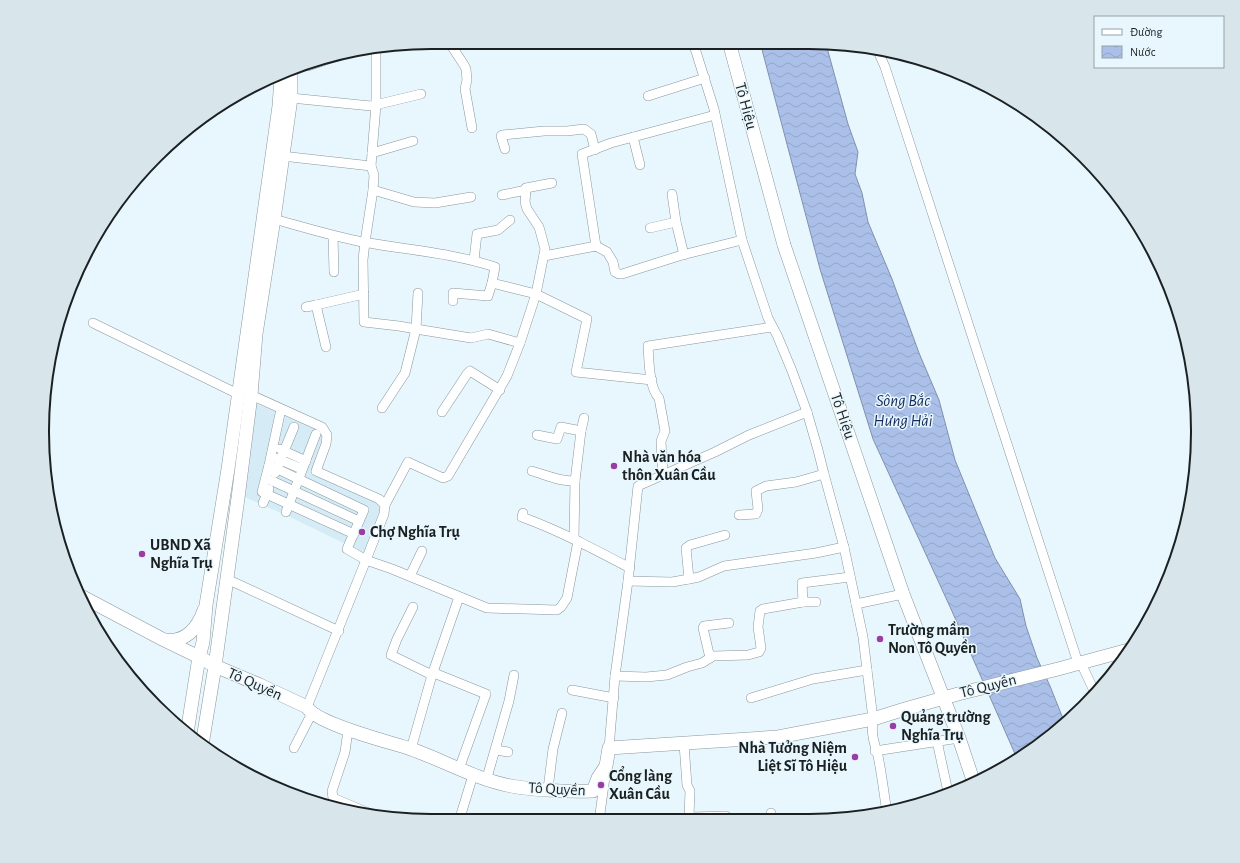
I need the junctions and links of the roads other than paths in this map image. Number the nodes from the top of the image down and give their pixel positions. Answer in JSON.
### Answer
{"nodes":[{"id":1,"x":453,"y":49,"type":"edge"},
{"id":2,"x":695,"y":49,"type":"edge"},
{"id":3,"x":731,"y":49,"type":"edge"},
{"id":4,"x":376,"y":53,"type":"edge"},
{"id":5,"x":879,"y":55,"type":"edge"},
{"id":6,"x":291,"y":76,"type":"edge"},
{"id":7,"x":705,"y":78,"type":"junction"},
{"id":8,"x":281,"y":80,"type":"edge"},
{"id":9,"x":421,"y":94,"type":"dead end"},
{"id":10,"x":648,"y":96,"type":"dead end"},
{"id":11,"x":291,"y":98,"type":"junction"},
{"id":12,"x":376,"y":106,"type":"junction"},
{"id":13,"x":715,"y":115,"type":"junction"},
{"id":14,"x":472,"y":128,"type":"dead end"},
{"id":15,"x":633,"y":137,"type":"junction"},
{"id":16,"x":413,"y":141,"type":"dead end"},
{"id":17,"x":505,"y":149,"type":"dead end"},
{"id":18,"x":595,"y":150,"type":"junction"},
{"id":19,"x":372,"y":152,"type":"junction"},
{"id":20,"x":282,"y":156,"type":"junction"},
{"id":21,"x":640,"y":165,"type":"dead end"},
{"id":22,"x":371,"y":166,"type":"junction"},
{"id":23,"x":552,"y":183,"type":"dead end"},
{"id":24,"x":373,"y":190,"type":"junction"},
{"id":25,"x":526,"y":190,"type":"junction"},
{"id":26,"x":502,"y":194,"type":"dead end"},
{"id":27,"x":672,"y":194,"type":"dead end"},
{"id":28,"x":471,"y":197,"type":"dead end"},
{"id":29,"x":268,"y":219,"type":"junction"},
{"id":30,"x":510,"y":220,"type":"dead end"},
{"id":31,"x":676,"y":222,"type":"junction"},
{"id":32,"x":650,"y":228,"type":"dead end"},
{"id":33,"x":333,"y":236,"type":"junction"},
{"id":34,"x":742,"y":240,"type":"junction"},
{"id":35,"x":365,"y":242,"type":"junction"},
{"id":36,"x":596,"y":246,"type":"junction"},
{"id":37,"x":684,"y":255,"type":"junction"},
{"id":38,"x":544,"y":256,"type":"junction"},
{"id":39,"x":474,"y":260,"type":"junction"},
{"id":40,"x":334,"y":272,"type":"dead end"},
{"id":41,"x":492,"y":283,"type":"junction"},
{"id":42,"x":418,"y":293,"type":"dead end"},
{"id":43,"x":364,"y":294,"type":"junction"},
{"id":44,"x":536,"y":294,"type":"junction"},
{"id":45,"x":453,"y":301,"type":"dead end"},
{"id":46,"x":316,"y":305,"type":"junction"},
{"id":47,"x":306,"y":307,"type":"dead end"},
{"id":48,"x":92,"y":323,"type":"dead end"},
{"id":49,"x":772,"y":327,"type":"junction"},
{"id":50,"x":416,"y":329,"type":"junction"},
{"id":51,"x":520,"y":343,"type":"junction"},
{"id":52,"x":326,"y":347,"type":"dead end"},
{"id":53,"x":652,"y":380,"type":"junction"},
{"id":54,"x":500,"y":390,"type":"junction"},
{"id":55,"x":242,"y":393,"type":"junction"},
{"id":56,"x":382,"y":408,"type":"dead end"},
{"id":57,"x":281,"y":409,"type":"junction"},
{"id":58,"x":442,"y":412,"type":"dead end"},
{"id":59,"x":807,"y":412,"type":"junction"},
{"id":60,"x":584,"y":418,"type":"dead end"},
{"id":61,"x":294,"y":426,"type":"dead end"},
{"id":62,"x":580,"y":431,"type":"junction"},
{"id":63,"x":316,"y":434,"type":"dead end"},
{"id":64,"x":537,"y":435,"type":"dead end"},
{"id":65,"x":273,"y":446,"type":"junction"},
{"id":66,"x":284,"y":451,"type":"junction"},
{"id":67,"x":271,"y":456,"type":"junction"},
{"id":68,"x":281,"y":460,"type":"junction"},
{"id":69,"x":304,"y":465,"type":"junction"},
{"id":70,"x":273,"y":467,"type":"junction"},
{"id":71,"x":316,"y":471,"type":"junction"},
{"id":72,"x":532,"y":471,"type":"dead end"},
{"id":73,"x":824,"y":474,"type":"junction"},
{"id":74,"x":663,"y":475,"type":"junction"},
{"id":75,"x":269,"y":479,"type":"junction"},
{"id":76,"x":298,"y":479,"type":"junction"},
{"id":77,"x":575,"y":481,"type":"junction"},
{"id":78,"x":315,"y":487,"type":"junction"},
{"id":79,"x":294,"y":490,"type":"junction"},
{"id":80,"x":332,"y":495,"type":"junction"},
{"id":81,"x":309,"y":498,"type":"junction"},
{"id":82,"x":349,"y":502,"type":"junction"},
{"id":83,"x":385,"y":505,"type":"junction"},
{"id":84,"x":327,"y":506,"type":"junction"},
{"id":85,"x":287,"y":508,"type":"junction"},
{"id":86,"x":301,"y":511,"type":"junction"},
{"id":87,"x":523,"y":513,"type":"dead end"},
{"id":88,"x":344,"y":514,"type":"junction"},
{"id":89,"x":739,"y":516,"type":"dead end"},
{"id":90,"x":321,"y":519,"type":"junction"},
{"id":91,"x":359,"y":521,"type":"junction"},
{"id":92,"x":338,"y":527,"type":"junction"},
{"id":93,"x":354,"y":534,"type":"junction"},
{"id":94,"x":725,"y":534,"type":"dead end"},
{"id":95,"x":576,"y":539,"type":"junction"},
{"id":96,"x":844,"y":547,"type":"junction"},
{"id":97,"x":422,"y":551,"type":"dead end"},
{"id":98,"x":366,"y":560,"type":"junction"},
{"id":99,"x":630,"y":568,"type":"junction"},
{"id":100,"x":410,"y":576,"type":"junction"},
{"id":101,"x":210,"y":577,"type":"junction"},
{"id":102,"x":850,"y":577,"type":"junction"},
{"id":103,"x":227,"y":579,"type":"junction"},
{"id":104,"x":688,"y":579,"type":"junction"},
{"id":105,"x":628,"y":581,"type":"junction"},
{"id":106,"x":903,"y":594,"type":"junction"},
{"id":107,"x":459,"y":597,"type":"junction"},
{"id":108,"x":87,"y":599,"type":"edge"},
{"id":109,"x":803,"y":602,"type":"junction"},
{"id":110,"x":816,"y":602,"type":"dead end"},
{"id":111,"x":856,"y":604,"type":"junction"},
{"id":112,"x":206,"y":605,"type":"junction"},
{"id":113,"x":413,"y":607,"type":"dead end"},
{"id":114,"x":729,"y":623,"type":"dead end"},
{"id":115,"x":339,"y":631,"type":"junction"},
{"id":116,"x":164,"y":640,"type":"junction"},
{"id":117,"x":1121,"y":652,"type":"edge"},
{"id":118,"x":199,"y":656,"type":"junction"},
{"id":119,"x":710,"y":658,"type":"junction"},
{"id":120,"x":1080,"y":663,"type":"junction"},
{"id":121,"x":215,"y":666,"type":"junction"},
{"id":122,"x":867,"y":670,"type":"junction"},
{"id":123,"x":433,"y":674,"type":"junction"},
{"id":124,"x":514,"y":675,"type":"dead end"},
{"id":125,"x":616,"y":676,"type":"junction"},
{"id":126,"x":1092,"y":688,"type":"edge"},
{"id":127,"x":572,"y":690,"type":"dead end"},
{"id":128,"x":614,"y":698,"type":"junction"},
{"id":129,"x":751,"y":698,"type":"dead end"},
{"id":130,"x":943,"y":698,"type":"junction"},
{"id":131,"x":309,"y":710,"type":"junction"},
{"id":132,"x":562,"y":713,"type":"dead end"},
{"id":133,"x":874,"y":719,"type":"junction"},
{"id":134,"x":188,"y":726,"type":"edge"},
{"id":135,"x":348,"y":730,"type":"junction"},
{"id":136,"x":203,"y":738,"type":"edge"},
{"id":137,"x":959,"y":738,"type":"junction"},
{"id":138,"x":937,"y":742,"type":"junction"},
{"id":139,"x":684,"y":744,"type":"junction"},
{"id":140,"x":294,"y":748,"type":"dead end"},
{"id":141,"x":609,"y":748,"type":"junction"},
{"id":142,"x":411,"y":749,"type":"junction"},
{"id":143,"x":496,"y":750,"type":"junction"},
{"id":144,"x":875,"y":751,"type":"junction"},
{"id":145,"x":508,"y":752,"type":"dead end"},
{"id":146,"x":459,"y":769,"type":"junction"},
{"id":147,"x":473,"y":775,"type":"junction"},
{"id":148,"x":972,"y":778,"type":"edge"},
{"id":149,"x":486,"y":781,"type":"junction"},
{"id":150,"x":947,"y":788,"type":"edge"},
{"id":151,"x":548,"y":789,"type":"junction"},
{"id":152,"x":598,"y":792,"type":"junction"},
{"id":153,"x":351,"y":805,"type":"edge"},
{"id":154,"x":886,"y":806,"type":"edge"},
{"id":155,"x":461,"y":814,"type":"edge"},
{"id":156,"x":599,"y":814,"type":"edge"},
{"id":157,"x":689,"y":814,"type":"edge"}],
"edges":[{"from":1,"to":14,"type":"street"},
{"from":2,"to":7,"type":"street"},
{"from":3,"to":106,"type":"main road","name":"Tô Hiệu"},
{"from":4,"to":12,"type":"street"},
{"from":5,"to":120,"type":"street"},
{"from":6,"to":11,"type":"main road"},
{"from":7,"to":10,"type":"street"},
{"from":7,"to":13,"type":"street"},
{"from":8,"to":29,"type":"main road"},
{"from":9,"to":12,"type":"street"},
{"from":11,"to":12,"type":"street"},
{"from":11,"to":20,"type":"main road"},
{"from":12,"to":19,"type":"street"},
{"from":13,"to":15,"type":"street"},
{"from":13,"to":34,"type":"street"},
{"from":15,"to":18,"type":"street"},
{"from":15,"to":21,"type":"street"},
{"from":16,"to":19,"type":"street"},
{"from":17,"to":18,"type":"street"},
{"from":18,"to":36,"type":"street"},
{"from":19,"to":22,"type":"street"},
{"from":20,"to":22,"type":"street"},
{"from":20,"to":29,"type":"main road"},
{"from":22,"to":24,"type":"street"},
{"from":23,"to":25,"type":"street"},
{"from":24,"to":28,"type":"street"},
{"from":24,"to":35,"type":"street"},
{"from":25,"to":26,"type":"street"},
{"from":25,"to":38,"type":"street"},
{"from":27,"to":31,"type":"street"},
{"from":29,"to":33,"type":"street"},
{"from":29,"to":55,"type":"main road"},
{"from":30,"to":39,"type":"street"},
{"from":31,"to":32,"type":"street"},
{"from":31,"to":37,"type":"street"},
{"from":33,"to":35,"type":"street"},
{"from":33,"to":40,"type":"street"},
{"from":34,"to":37,"type":"street"},
{"from":34,"to":49,"type":"street"},
{"from":35,"to":39,"type":"street"},
{"from":35,"to":43,"type":"street"},
{"from":36,"to":37,"type":"street"},
{"from":36,"to":38,"type":"street"},
{"from":38,"to":44,"type":"street"},
{"from":39,"to":41,"type":"street"},
{"from":41,"to":44,"type":"street"},
{"from":41,"to":45,"type":"street"},
{"from":42,"to":50,"type":"street"},
{"from":43,"to":46,"type":"street"},
{"from":43,"to":50,"type":"street"},
{"from":44,"to":51,"type":"street"},
{"from":44,"to":53,"type":"street"},
{"from":46,"to":47,"type":"street"},
{"from":46,"to":52,"type":"street"},
{"from":48,"to":55,"type":"street"},
{"from":49,"to":53,"type":"street"},
{"from":49,"to":59,"type":"street"},
{"from":50,"to":51,"type":"street"},
{"from":50,"to":56,"type":"street"},
{"from":51,"to":54,"type":"street"},
{"from":53,"to":74,"type":"street"},
{"from":54,"to":58,"type":"street"},
{"from":54,"to":83,"type":"street"},
{"from":55,"to":57,"type":"street"},
{"from":55,"to":101,"type":"main road"},
{"from":55,"to":103,"type":"main road"},
{"from":57,"to":65,"type":"street"},
{"from":57,"to":71,"type":"street"},
{"from":59,"to":73,"type":"street"},
{"from":59,"to":74,"type":"street"},
{"from":60,"to":62,"type":"street"},
{"from":61,"to":66,"type":"street"},
{"from":62,"to":64,"type":"street"},
{"from":62,"to":77,"type":"street"},
{"from":63,"to":69,"type":"street"},
{"from":65,"to":66,"type":"street"},
{"from":65,"to":67,"type":"street"},
{"from":66,"to":68,"type":"street"},
{"from":66,"to":69,"type":"street"},
{"from":67,"to":68,"type":"street"},
{"from":67,"to":70,"type":"street"},
{"from":68,"to":69,"type":"street"},
{"from":68,"to":70,"type":"street"},
{"from":69,"to":76,"type":"street"},
{"from":70,"to":75,"type":"street"},
{"from":70,"to":76,"type":"street"},
{"from":71,"to":78,"type":"street"},
{"from":71,"to":83,"type":"street"},
{"from":72,"to":77,"type":"street"},
{"from":73,"to":89,"type":"street"},
{"from":73,"to":96,"type":"street"},
{"from":74,"to":99,"type":"street"},
{"from":75,"to":79,"type":"street"},
{"from":75,"to":85,"type":"street"},
{"from":76,"to":78,"type":"street"},
{"from":76,"to":79,"type":"street"},
{"from":77,"to":95,"type":"street"},
{"from":78,"to":80,"type":"street"},
{"from":78,"to":81,"type":"street"},
{"from":79,"to":81,"type":"street"},
{"from":79,"to":85,"type":"street"},
{"from":80,"to":82,"type":"street"},
{"from":80,"to":84,"type":"street"},
{"from":81,"to":84,"type":"street"},
{"from":81,"to":86,"type":"street"},
{"from":82,"to":88,"type":"street"},
{"from":82,"to":91,"type":"street"},
{"from":83,"to":98,"type":"street"},
{"from":84,"to":88,"type":"street"},
{"from":84,"to":90,"type":"street"},
{"from":85,"to":86,"type":"street"},
{"from":86,"to":90,"type":"street"},
{"from":87,"to":95,"type":"street"},
{"from":88,"to":91,"type":"street"},
{"from":88,"to":92,"type":"street"},
{"from":90,"to":92,"type":"street"},
{"from":91,"to":93,"type":"street"},
{"from":92,"to":93,"type":"street"},
{"from":93,"to":98,"type":"street"},
{"from":94,"to":104,"type":"street"},
{"from":95,"to":99,"type":"street"},
{"from":95,"to":107,"type":"street"},
{"from":96,"to":102,"type":"street"},
{"from":96,"to":104,"type":"street"},
{"from":97,"to":100,"type":"street"},
{"from":98,"to":100,"type":"street"},
{"from":98,"to":115,"type":"street"},
{"from":99,"to":105,"type":"street"},
{"from":100,"to":107,"type":"street"},
{"from":101,"to":103,"type":"main road"},
{"from":101,"to":112,"type":"main road"},
{"from":102,"to":109,"type":"street"},
{"from":102,"to":111,"type":"street"},
{"from":103,"to":115,"type":"street"},
{"from":103,"to":121,"type":"main road"},
{"from":104,"to":105,"type":"street"},
{"from":105,"to":125,"type":"street"},
{"from":106,"to":111,"type":"street"},
{"from":106,"to":130,"type":"main road","name":"Tô Hiệu"},
{"from":107,"to":123,"type":"street"},
{"from":108,"to":116,"type":"main road","name":"Tô Quyền"},
{"from":109,"to":110,"type":"street"},
{"from":109,"to":119,"type":"street"},
{"from":111,"to":122,"type":"street"},
{"from":112,"to":116,"type":"main road"},
{"from":112,"to":118,"type":"main road"},
{"from":113,"to":123,"type":"street"},
{"from":114,"to":119,"type":"street"},
{"from":115,"to":131,"type":"street"},
{"from":116,"to":118,"type":"main road","name":"Tô Quyền"},
{"from":117,"to":120,"type":"main road","name":"Tô Quyền"},
{"from":118,"to":121,"type":"main road","name":"Tô Quyền"},
{"from":118,"to":134,"type":"main road"},
{"from":119,"to":125,"type":"street"},
{"from":120,"to":126,"type":"street"},
{"from":120,"to":130,"type":"main road","name":"Tô Quyền"},
{"from":121,"to":131,"type":"main road","name":"Tô Quyền"},
{"from":121,"to":136,"type":"main road"},
{"from":122,"to":129,"type":"street"},
{"from":122,"to":133,"type":"street"},
{"from":123,"to":142,"type":"street"},
{"from":123,"to":146,"type":"street"},
{"from":124,"to":143,"type":"street"},
{"from":125,"to":128,"type":"street"},
{"from":127,"to":128,"type":"street"},
{"from":128,"to":141,"type":"street"},
{"from":130,"to":133,"type":"main road","name":"Tô Quyền"},
{"from":130,"to":137,"type":"main road","name":"Tô Hiệu"},
{"from":131,"to":135,"type":"main road","name":"Tô Quyền"},
{"from":131,"to":140,"type":"street"},
{"from":132,"to":151,"type":"street"},
{"from":133,"to":139,"type":"main road","name":"Tô Quyền"},
{"from":133,"to":144,"type":"street"},
{"from":135,"to":142,"type":"main road","name":"Tô Quyền"},
{"from":135,"to":153,"type":"street"},
{"from":137,"to":138,"type":"street"},
{"from":137,"to":148,"type":"main road","name":"Tô Hiệu"},
{"from":138,"to":144,"type":"street"},
{"from":138,"to":150,"type":"street"},
{"from":139,"to":141,"type":"main road","name":"Tô Quyền"},
{"from":139,"to":157,"type":"street"},
{"from":141,"to":152,"type":"main road","name":"Tô Quyền"},
{"from":142,"to":146,"type":"main road","name":"Tô Quyền"},
{"from":143,"to":145,"type":"street"},
{"from":143,"to":149,"type":"street"},
{"from":144,"to":154,"type":"street"},
{"from":146,"to":147,"type":"main road","name":"Tô Quyền"},
{"from":147,"to":149,"type":"main road","name":"Tô Quyền"},
{"from":147,"to":155,"type":"street"},
{"from":149,"to":151,"type":"main road","name":"Tô Quyền"},
{"from":151,"to":152,"type":"main road","name":"Tô Quyền"},
{"from":152,"to":156,"type":"street"}]}
